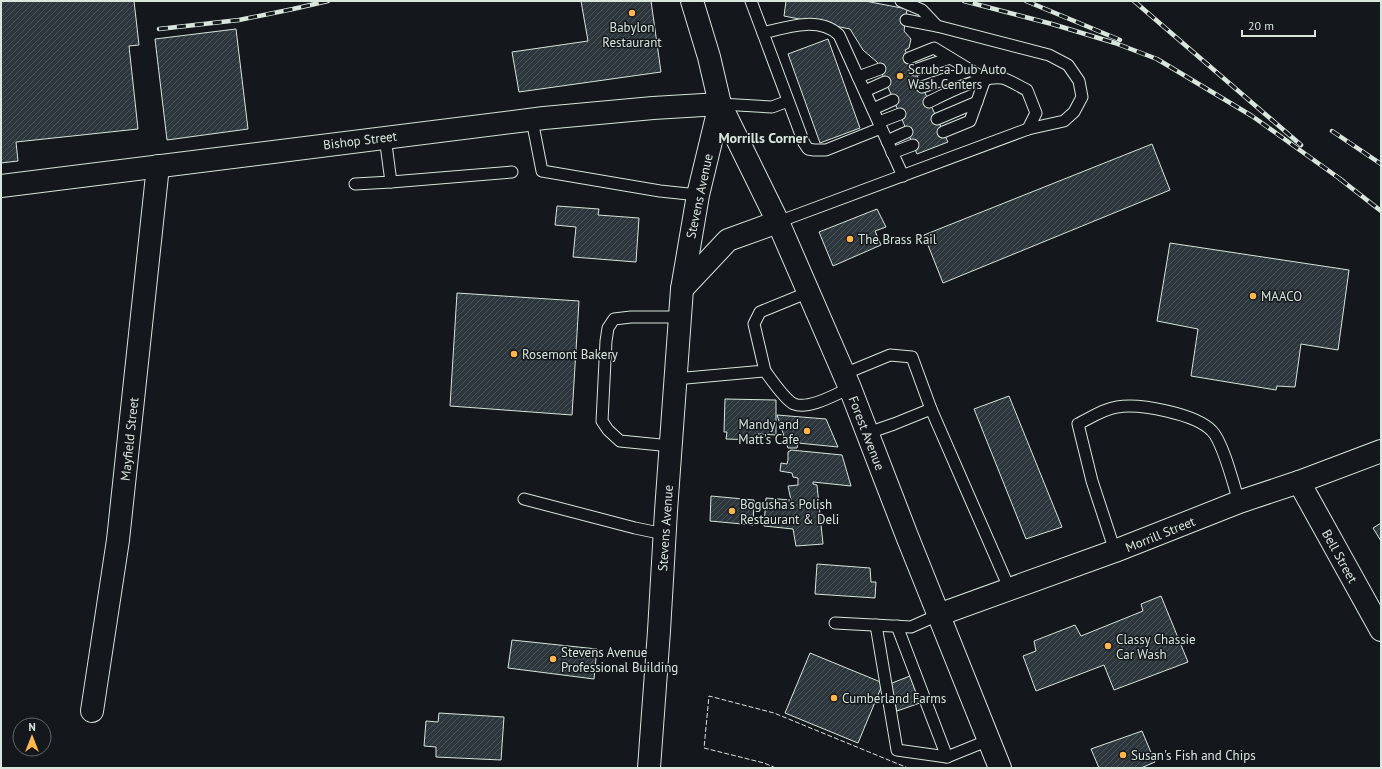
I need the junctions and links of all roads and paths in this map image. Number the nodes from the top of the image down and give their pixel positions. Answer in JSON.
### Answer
{"nodes":[{"id":1,"x":692,"y":1,"type":"edge"},
{"id":2,"x":751,"y":1,"type":"edge"},
{"id":3,"x":901,"y":1,"type":"edge"},
{"id":4,"x":906,"y":20,"type":"dead end"},
{"id":5,"x":937,"y":26,"type":"junction"},
{"id":6,"x":763,"y":33,"type":"junction"},
{"id":7,"x":909,"y":58,"type":"dead end"},
{"id":8,"x":950,"y":58,"type":"junction"},
{"id":9,"x":880,"y":69,"type":"dead end"},
{"id":10,"x":914,"y":70,"type":"dead end"},
{"id":11,"x":971,"y":70,"type":"junction"},
{"id":12,"x":858,"y":77,"type":"junction"},
{"id":13,"x":985,"y":79,"type":"junction"},
{"id":14,"x":885,"y":82,"type":"dead end"},
{"id":15,"x":922,"y":87,"type":"dead end"},
{"id":16,"x":865,"y":91,"type":"junction"},
{"id":17,"x":893,"y":100,"type":"dead end"},
{"id":18,"x":788,"y":101,"type":"junction"},
{"id":19,"x":929,"y":102,"type":"dead end"},
{"id":20,"x":977,"y":102,"type":"junction"},
{"id":21,"x":720,"y":104,"type":"junction"},
{"id":22,"x":872,"y":109,"type":"junction"},
{"id":23,"x":900,"y":114,"type":"dead end"},
{"id":24,"x":937,"y":119,"type":"dead end"},
{"id":25,"x":532,"y":120,"type":"junction"},
{"id":26,"x":880,"y":125,"type":"junction"},
{"id":27,"x":1028,"y":129,"type":"junction"},
{"id":28,"x":907,"y":132,"type":"dead end"},
{"id":29,"x":943,"y":132,"type":"dead end"},
{"id":30,"x":385,"y":137,"type":"junction"},
{"id":31,"x":887,"y":141,"type":"junction"},
{"id":32,"x":913,"y":145,"type":"dead end"},
{"id":33,"x":892,"y":153,"type":"junction"},
{"id":34,"x":158,"y":166,"type":"junction"},
{"id":35,"x":512,"y":172,"type":"dead end"},
{"id":36,"x":903,"y":176,"type":"junction"},
{"id":37,"x":391,"y":182,"type":"junction"},
{"id":38,"x":355,"y":184,"type":"dead end"},
{"id":39,"x":1,"y":186,"type":"edge"},
{"id":40,"x":698,"y":195,"type":"junction"},
{"id":41,"x":778,"y":222,"type":"junction"},
{"id":42,"x":682,"y":289,"type":"junction"},
{"id":43,"x":809,"y":292,"type":"junction"},
{"id":44,"x":681,"y":316,"type":"junction"},
{"id":45,"x":765,"y":371,"type":"junction"},
{"id":46,"x":675,"y":379,"type":"junction"},
{"id":47,"x":847,"y":381,"type":"junction"},
{"id":48,"x":931,"y":409,"type":"junction"},
{"id":49,"x":868,"y":433,"type":"junction"},
{"id":50,"x":671,"y":446,"type":"junction"},
{"id":51,"x":1381,"y":451,"type":"edge"},
{"id":52,"x":1299,"y":482,"type":"junction"},
{"id":53,"x":524,"y":499,"type":"dead end"},
{"id":54,"x":1239,"y":502,"type":"junction"},
{"id":55,"x":664,"y":534,"type":"junction"},
{"id":56,"x":1115,"y":552,"type":"junction"},
{"id":57,"x":1010,"y":590,"type":"junction"},
{"id":58,"x":938,"y":616,"type":"junction"},
{"id":59,"x":835,"y":623,"type":"dead end"},
{"id":60,"x":876,"y":625,"type":"junction"},
{"id":61,"x":897,"y":626,"type":"junction"},
{"id":62,"x":1381,"y":630,"type":"edge"},
{"id":63,"x":92,"y":711,"type":"dead end"},
{"id":64,"x":989,"y":740,"type":"junction"},
{"id":65,"x":948,"y":757,"type":"junction"},
{"id":66,"x":649,"y":768,"type":"edge"},
{"id":67,"x":1000,"y":768,"type":"edge"}],
"edges":[{"from":1,"to":21,"type":"main road"},
{"from":2,"to":6,"type":"lane"},
{"from":3,"to":5,"type":"lane"},
{"from":4,"to":5,"type":"lane"},
{"from":5,"to":27,"type":"lane"},
{"from":6,"to":12,"type":"lane"},
{"from":6,"to":18,"type":"lane"},
{"from":7,"to":8,"type":"lane"},
{"from":8,"to":10,"type":"lane"},
{"from":8,"to":11,"type":"lane"},
{"from":9,"to":12,"type":"lane"},
{"from":11,"to":13,"type":"lane"},
{"from":11,"to":15,"type":"lane"},
{"from":12,"to":16,"type":"lane"},
{"from":13,"to":19,"type":"lane"},
{"from":13,"to":20,"type":"lane"},
{"from":13,"to":27,"type":"lane"},
{"from":14,"to":16,"type":"lane"},
{"from":16,"to":22,"type":"lane"},
{"from":17,"to":22,"type":"lane"},
{"from":18,"to":21,"type":"lane"},
{"from":18,"to":26,"type":"lane"},
{"from":20,"to":24,"type":"lane"},
{"from":20,"to":29,"type":"lane"},
{"from":21,"to":25,"type":"main road","name":"Bishop Street"},
{"from":21,"to":40,"type":"main road","name":"Stevens Avenue"},
{"from":21,"to":41,"type":"main road","name":"Forest Avenue"},
{"from":22,"to":26,"type":"lane"},
{"from":23,"to":26,"type":"lane"},
{"from":25,"to":30,"type":"main road","name":"Bishop Street"},
{"from":25,"to":40,"type":"lane"},
{"from":26,"to":31,"type":"lane"},
{"from":27,"to":36,"type":"lane"},
{"from":28,"to":31,"type":"lane"},
{"from":30,"to":34,"type":"main road","name":"Bishop Street"},
{"from":30,"to":37,"type":"lane"},
{"from":31,"to":33,"type":"lane"},
{"from":32,"to":33,"type":"lane"},
{"from":33,"to":36,"type":"lane"},
{"from":34,"to":39,"type":"main road","name":"Bishop Street"},
{"from":34,"to":63,"type":"main road","name":"Mayfield Street"},
{"from":35,"to":37,"type":"lane"},
{"from":36,"to":41,"type":"lane"},
{"from":37,"to":38,"type":"lane"},
{"from":40,"to":42,"type":"main road","name":"Stevens Avenue"},
{"from":41,"to":42,"type":"main road"},
{"from":41,"to":43,"type":"main road","name":"Forest Avenue"},
{"from":42,"to":44,"type":"main road","name":"Stevens Avenue"},
{"from":43,"to":45,"type":"lane"},
{"from":43,"to":47,"type":"main road","name":"Forest Avenue"},
{"from":44,"to":46,"type":"main road","name":"Stevens Avenue"},
{"from":44,"to":50,"type":"lane"},
{"from":45,"to":46,"type":"lane"},
{"from":45,"to":47,"type":"lane"},
{"from":46,"to":50,"type":"main road","name":"Stevens Avenue"},
{"from":47,"to":48,"type":"lane"},
{"from":47,"to":49,"type":"main road","name":"Forest Avenue"},
{"from":48,"to":49,"type":"lane"},
{"from":48,"to":57,"type":"lane"},
{"from":49,"to":58,"type":"main road","name":"Forest Avenue"},
{"from":50,"to":55,"type":"main road","name":"Stevens Avenue"},
{"from":51,"to":52,"type":"main road","name":"Morrill Street"},
{"from":52,"to":54,"type":"main road","name":"Morrill Street"},
{"from":52,"to":62,"type":"main road","name":"Bell Street"},
{"from":53,"to":55,"type":"lane"},
{"from":54,"to":56,"type":"main road","name":"Morrill Street"},
{"from":54,"to":56,"type":"lane"},
{"from":55,"to":66,"type":"main road","name":"Stevens Avenue"},
{"from":56,"to":57,"type":"main road","name":"Morrill Street"},
{"from":57,"to":58,"type":"main road","name":"Morrill Street"},
{"from":58,"to":61,"type":"lane"},
{"from":58,"to":64,"type":"main road","name":"Forest Avenue"},
{"from":59,"to":60,"type":"lane"},
{"from":60,"to":61,"type":"lane"},
{"from":60,"to":65,"type":"lane"},
{"from":61,"to":65,"type":"lane"},
{"from":64,"to":65,"type":"lane"},
{"from":64,"to":67,"type":"main road","name":"Forest Avenue"}]}
